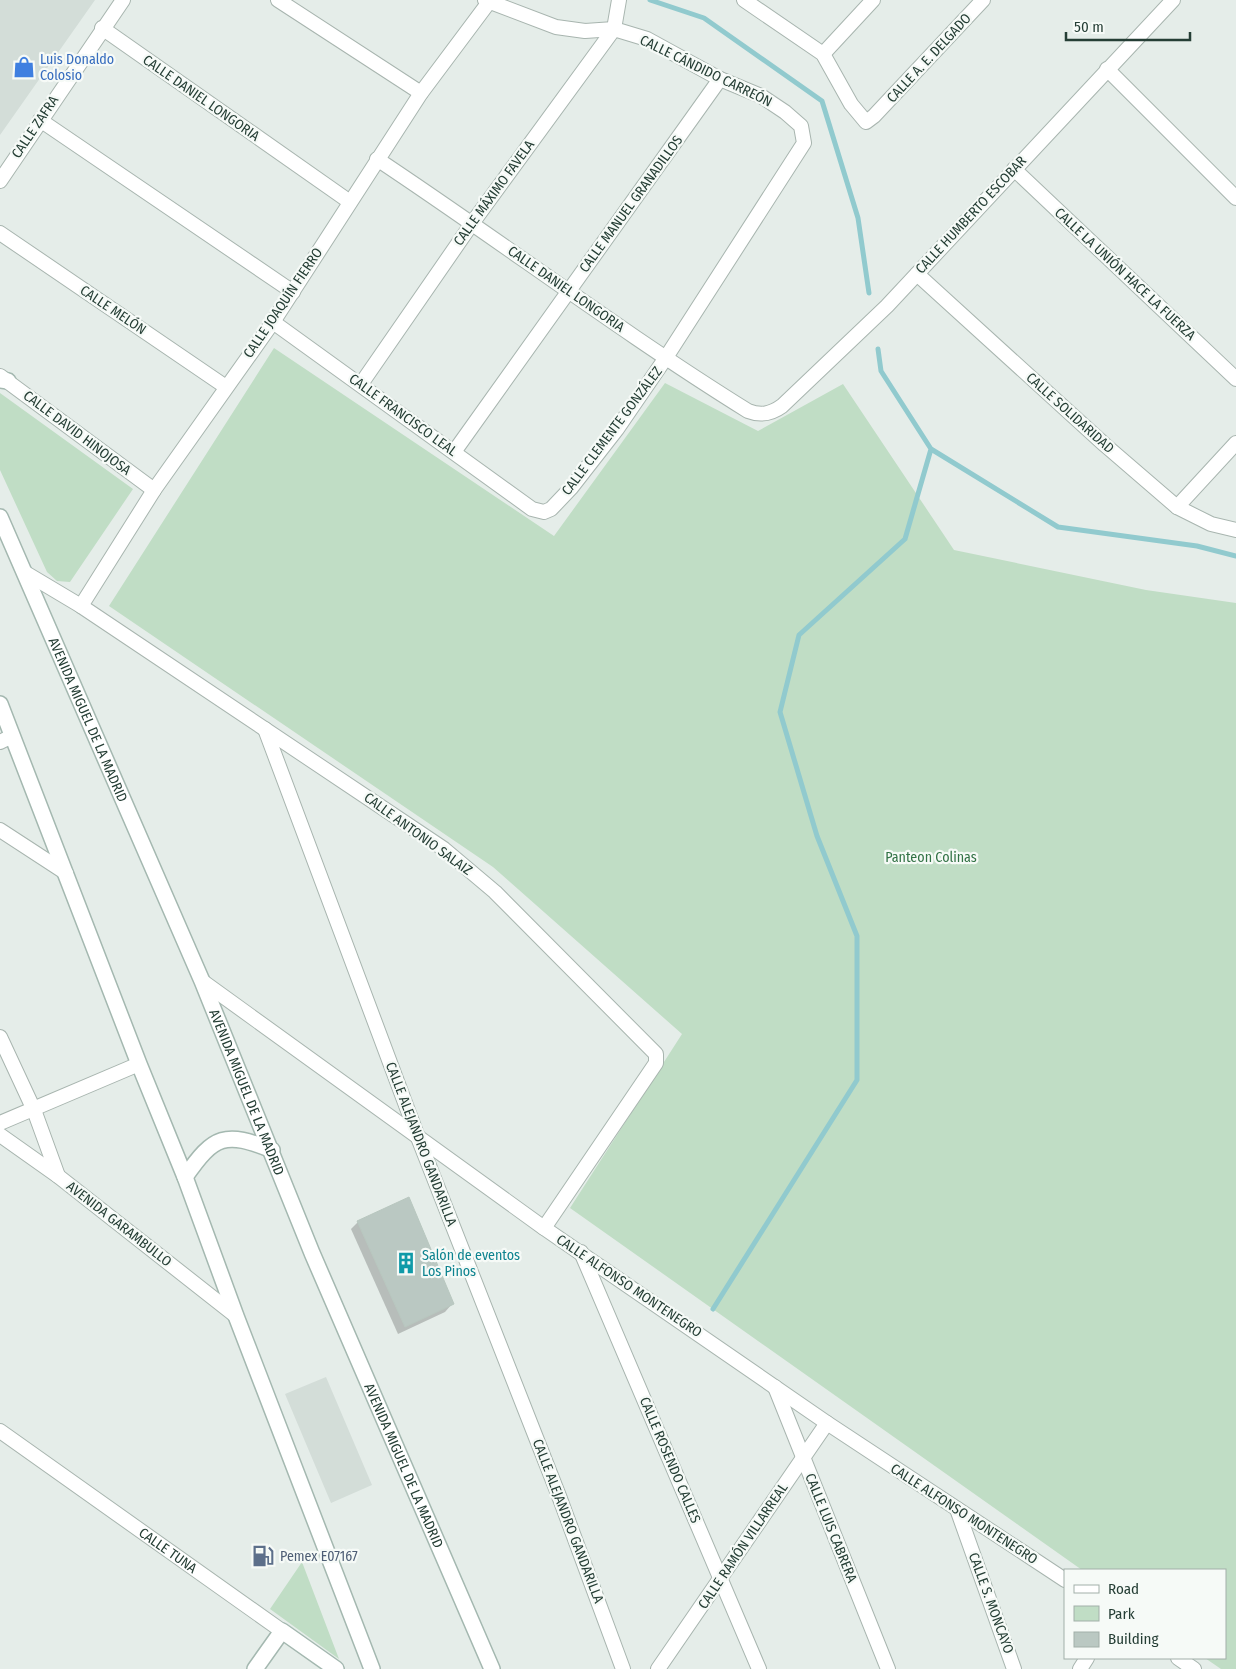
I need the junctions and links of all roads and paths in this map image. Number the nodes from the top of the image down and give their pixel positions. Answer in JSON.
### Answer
{"nodes":[{"id":1,"x":122,"y":0,"type":"edge"},
{"id":2,"x":278,"y":0,"type":"edge"},
{"id":3,"x":744,"y":0,"type":"edge"},
{"id":4,"x":873,"y":0,"type":"edge"},
{"id":5,"x":983,"y":0,"type":"edge"},
{"id":6,"x":1174,"y":0,"type":"edge"},
{"id":7,"x":487,"y":1,"type":"edge"},
{"id":8,"x":618,"y":6,"type":"edge"},
{"id":9,"x":102,"y":28,"type":"junction"},
{"id":10,"x":614,"y":29,"type":"junction"},
{"id":11,"x":822,"y":54,"type":"junction"},
{"id":12,"x":1107,"y":70,"type":"junction"},
{"id":13,"x":720,"y":79,"type":"junction"},
{"id":14,"x":421,"y":93,"type":"junction"},
{"id":15,"x":40,"y":120,"type":"junction"},
{"id":16,"x":377,"y":159,"type":"junction"},
{"id":17,"x":1014,"y":169,"type":"junction"},
{"id":18,"x":0,"y":181,"type":"edge"},
{"id":19,"x":1236,"y":198,"type":"edge"},
{"id":20,"x":350,"y":202,"type":"junction"},
{"id":21,"x":473,"y":222,"type":"junction"},
{"id":22,"x":0,"y":233,"type":"edge"},
{"id":23,"x":917,"y":274,"type":"junction"},
{"id":24,"x":569,"y":290,"type":"junction"},
{"id":25,"x":292,"y":292,"type":"junction"},
{"id":26,"x":273,"y":322,"type":"junction"},
{"id":27,"x":665,"y":359,"type":"junction"},
{"id":28,"x":3,"y":379,"type":"edge"},
{"id":29,"x":1236,"y":379,"type":"edge"},
{"id":30,"x":361,"y":384,"type":"junction"},
{"id":31,"x":226,"y":387,"type":"junction"},
{"id":32,"x":758,"y":414,"type":"joint"},
{"id":33,"x":1236,"y":443,"type":"edge"},
{"id":34,"x":454,"y":452,"type":"junction"},
{"id":35,"x":154,"y":490,"type":"junction"},
{"id":36,"x":1177,"y":507,"type":"junction"},
{"id":37,"x":532,"y":509,"type":"joint"},
{"id":38,"x":0,"y":517,"type":"edge"},
{"id":39,"x":1236,"y":530,"type":"edge"},
{"id":40,"x":24,"y":572,"type":"junction"},
{"id":41,"x":81,"y":606,"type":"junction"},
{"id":42,"x":0,"y":704,"type":"edge"},
{"id":43,"x":265,"y":729,"type":"junction"},
{"id":44,"x":6,"y":739,"type":"edge"},
{"id":45,"x":0,"y":830,"type":"edge"},
{"id":46,"x":66,"y":873,"type":"junction"},
{"id":47,"x":202,"y":981,"type":"junction"},
{"id":48,"x":0,"y":1037,"type":"edge"},
{"id":49,"x":138,"y":1064,"type":"junction"},
{"id":50,"x":34,"y":1110,"type":"junction"},
{"id":51,"x":0,"y":1123,"type":"edge"},
{"id":52,"x":0,"y":1134,"type":"edge"},
{"id":53,"x":419,"y":1140,"type":"junction"},
{"id":54,"x":272,"y":1150,"type":"junction"},
{"id":55,"x":58,"y":1176,"type":"junction"},
{"id":56,"x":186,"y":1177,"type":"junction"},
{"id":57,"x":544,"y":1228,"type":"junction"},
{"id":58,"x":580,"y":1252,"type":"junction"},
{"id":59,"x":236,"y":1316,"type":"junction"},
{"id":60,"x":775,"y":1387,"type":"junction"},
{"id":61,"x":827,"y":1423,"type":"junction"},
{"id":62,"x":0,"y":1431,"type":"edge"},
{"id":63,"x":803,"y":1458,"type":"junction"},
{"id":64,"x":957,"y":1509,"type":"junction"},
{"id":65,"x":1064,"y":1579,"type":"edge"},
{"id":66,"x":721,"y":1580,"type":"junction"},
{"id":67,"x":282,"y":1631,"type":"junction"},
{"id":68,"x":1179,"y":1659,"type":"edge"},
{"id":69,"x":255,"y":1669,"type":"edge"},
{"id":70,"x":336,"y":1669,"type":"edge"},
{"id":71,"x":372,"y":1669,"type":"edge"},
{"id":72,"x":492,"y":1669,"type":"edge"},
{"id":73,"x":624,"y":1669,"type":"edge"},
{"id":74,"x":658,"y":1669,"type":"edge"},
{"id":75,"x":758,"y":1669,"type":"edge"},
{"id":76,"x":888,"y":1669,"type":"edge"},
{"id":77,"x":1014,"y":1669,"type":"edge"},
{"id":78,"x":1194,"y":1669,"type":"edge"}],
"edges":[{"from":1,"to":9,"type":"street","name":"CALLE ZAFRA"},
{"from":2,"to":14,"type":"street"},
{"from":3,"to":11,"type":"street"},
{"from":4,"to":11,"type":"street"},
{"from":5,"to":11,"type":"street","name":"CALLE A. E. DELGADO"},
{"from":6,"to":12,"type":"street","name":"CALLE HUMBERTO ESCOBAR"},
{"from":7,"to":10,"type":"street","name":"CALLE CÁNDIDO CARREÓN"},
{"from":7,"to":14,"type":"street","name":"CALLE JOAQUÍN FIERRO"},
{"from":8,"to":10,"type":"street","name":"CALLE MÁXIMO FAVELA"},
{"from":9,"to":15,"type":"street","name":"CALLE ZAFRA"},
{"from":9,"to":20,"type":"street","name":"CALLE DANIEL LONGORIA"},
{"from":10,"to":13,"type":"street","name":"CALLE CÁNDIDO CARREÓN"},
{"from":10,"to":21,"type":"street","name":"CALLE MÁXIMO FAVELA"},
{"from":12,"to":17,"type":"street","name":"CALLE HUMBERTO ESCOBAR"},
{"from":12,"to":19,"type":"street"},
{"from":13,"to":24,"type":"street","name":"CALLE MANUEL GRANADILLOS"},
{"from":13,"to":27,"type":"street","name":"CALLE CÁNDIDO CARREÓN"},
{"from":14,"to":16,"type":"street","name":"CALLE JOAQUÍN FIERRO"},
{"from":15,"to":18,"type":"street","name":"CALLE ZAFRA"},
{"from":15,"to":25,"type":"street"},
{"from":16,"to":20,"type":"street","name":"CALLE JOAQUÍN FIERRO"},
{"from":16,"to":21,"type":"street","name":"CALLE DANIEL LONGORIA"},
{"from":17,"to":23,"type":"street","name":"CALLE HUMBERTO ESCOBAR"},
{"from":17,"to":29,"type":"street","name":"CALLE LA UNIÓN HACE LA FUERZA"},
{"from":20,"to":25,"type":"street","name":"CALLE JOAQUÍN FIERRO"},
{"from":21,"to":24,"type":"street","name":"CALLE DANIEL LONGORIA"},
{"from":21,"to":30,"type":"street","name":"CALLE MÁXIMO FAVELA"},
{"from":22,"to":31,"type":"street","name":"CALLE MELÓN"},
{"from":23,"to":32,"type":"street","name":"CALLE HUMBERTO ESCOBAR"},
{"from":23,"to":36,"type":"street","name":"CALLE SOLIDARIDAD"},
{"from":24,"to":27,"type":"street","name":"CALLE DANIEL LONGORIA"},
{"from":24,"to":34,"type":"street","name":"CALLE MANUEL GRANADILLOS"},
{"from":25,"to":26,"type":"street","name":"CALLE JOAQUÍN FIERRO"},
{"from":26,"to":30,"type":"street","name":"CALLE FRANCISCO LEAL"},
{"from":26,"to":31,"type":"street","name":"CALLE JOAQUÍN FIERRO"},
{"from":27,"to":32,"type":"street","name":"CALLE DANIEL LONGORIA"},
{"from":27,"to":37,"type":"street","name":"CALLE CLEMENTE GONZÁLEZ"},
{"from":28,"to":35,"type":"street","name":"CALLE DAVID HINOJOSA"},
{"from":30,"to":34,"type":"street","name":"CALLE FRANCISCO LEAL"},
{"from":31,"to":35,"type":"street","name":"CALLE JOAQUÍN FIERRO"},
{"from":33,"to":36,"type":"street"},
{"from":34,"to":37,"type":"street","name":"CALLE FRANCISCO LEAL"},
{"from":35,"to":41,"type":"street","name":"CALLE JOAQUÍN FIERRO"},
{"from":36,"to":39,"type":"street","name":"CALLE SOLIDARIDAD"},
{"from":38,"to":40,"type":"main road","name":"AVENIDA MIGUEL DE LA MADRID"},
{"from":40,"to":41,"type":"street","name":"CALLE ANTONIO SALAIZ"},
{"from":40,"to":47,"type":"main road","name":"AVENIDA MIGUEL DE LA MADRID"},
{"from":41,"to":43,"type":"street","name":"CALLE ANTONIO SALAIZ"},
{"from":42,"to":44,"type":"main road"},
{"from":43,"to":53,"type":"street","name":"CALLE ALEJANDRO GANDARILLA"},
{"from":43,"to":57,"type":"street","name":"CALLE ANTONIO SALAIZ"},
{"from":44,"to":46,"type":"main road"},
{"from":45,"to":46,"type":"street"},
{"from":46,"to":49,"type":"main road"},
{"from":47,"to":53,"type":"street","name":"CALLE ALFONSO MONTENEGRO"},
{"from":47,"to":54,"type":"main road","name":"AVENIDA MIGUEL DE LA MADRID"},
{"from":48,"to":50,"type":"street"},
{"from":49,"to":50,"type":"street"},
{"from":49,"to":56,"type":"main road"},
{"from":50,"to":51,"type":"street"},
{"from":50,"to":55,"type":"street"},
{"from":52,"to":55,"type":"street","name":"AVENIDA GARAMBULLO"},
{"from":53,"to":57,"type":"street","name":"CALLE ALFONSO MONTENEGRO"},
{"from":53,"to":73,"type":"street","name":"CALLE ALEJANDRO GANDARILLA"},
{"from":54,"to":56,"type":"main road"},
{"from":54,"to":72,"type":"main road","name":"AVENIDA MIGUEL DE LA MADRID"},
{"from":55,"to":59,"type":"street","name":"AVENIDA GARAMBULLO"},
{"from":56,"to":59,"type":"main road"},
{"from":57,"to":58,"type":"street","name":"CALLE ALFONSO MONTENEGRO"},
{"from":58,"to":60,"type":"street","name":"CALLE ALFONSO MONTENEGRO"},
{"from":58,"to":66,"type":"street","name":"CALLE ROSENDO CALLES"},
{"from":59,"to":71,"type":"main road"},
{"from":60,"to":61,"type":"street","name":"CALLE ALFONSO MONTENEGRO"},
{"from":60,"to":63,"type":"street","name":"CALLE LUIS CABRERA"},
{"from":61,"to":63,"type":"street","name":"CALLE RAMÓN VILLARREAL"},
{"from":61,"to":64,"type":"street","name":"CALLE ALFONSO MONTENEGRO"},
{"from":62,"to":67,"type":"street","name":"CALLE TUNA"},
{"from":63,"to":66,"type":"street","name":"CALLE RAMÓN VILLARREAL"},
{"from":63,"to":76,"type":"street","name":"CALLE LUIS CABRERA"},
{"from":64,"to":65,"type":"street","name":"CALLE ALFONSO MONTENEGRO"},
{"from":64,"to":77,"type":"street","name":"CALLE S. MONCAYO"},
{"from":66,"to":74,"type":"street","name":"CALLE RAMÓN VILLARREAL"},
{"from":66,"to":75,"type":"street","name":"CALLE ROSENDO CALLES"},
{"from":67,"to":69,"type":"main road"},
{"from":67,"to":70,"type":"main road","name":"CALLE TUNA"},
{"from":68,"to":78,"type":"street"}]}
